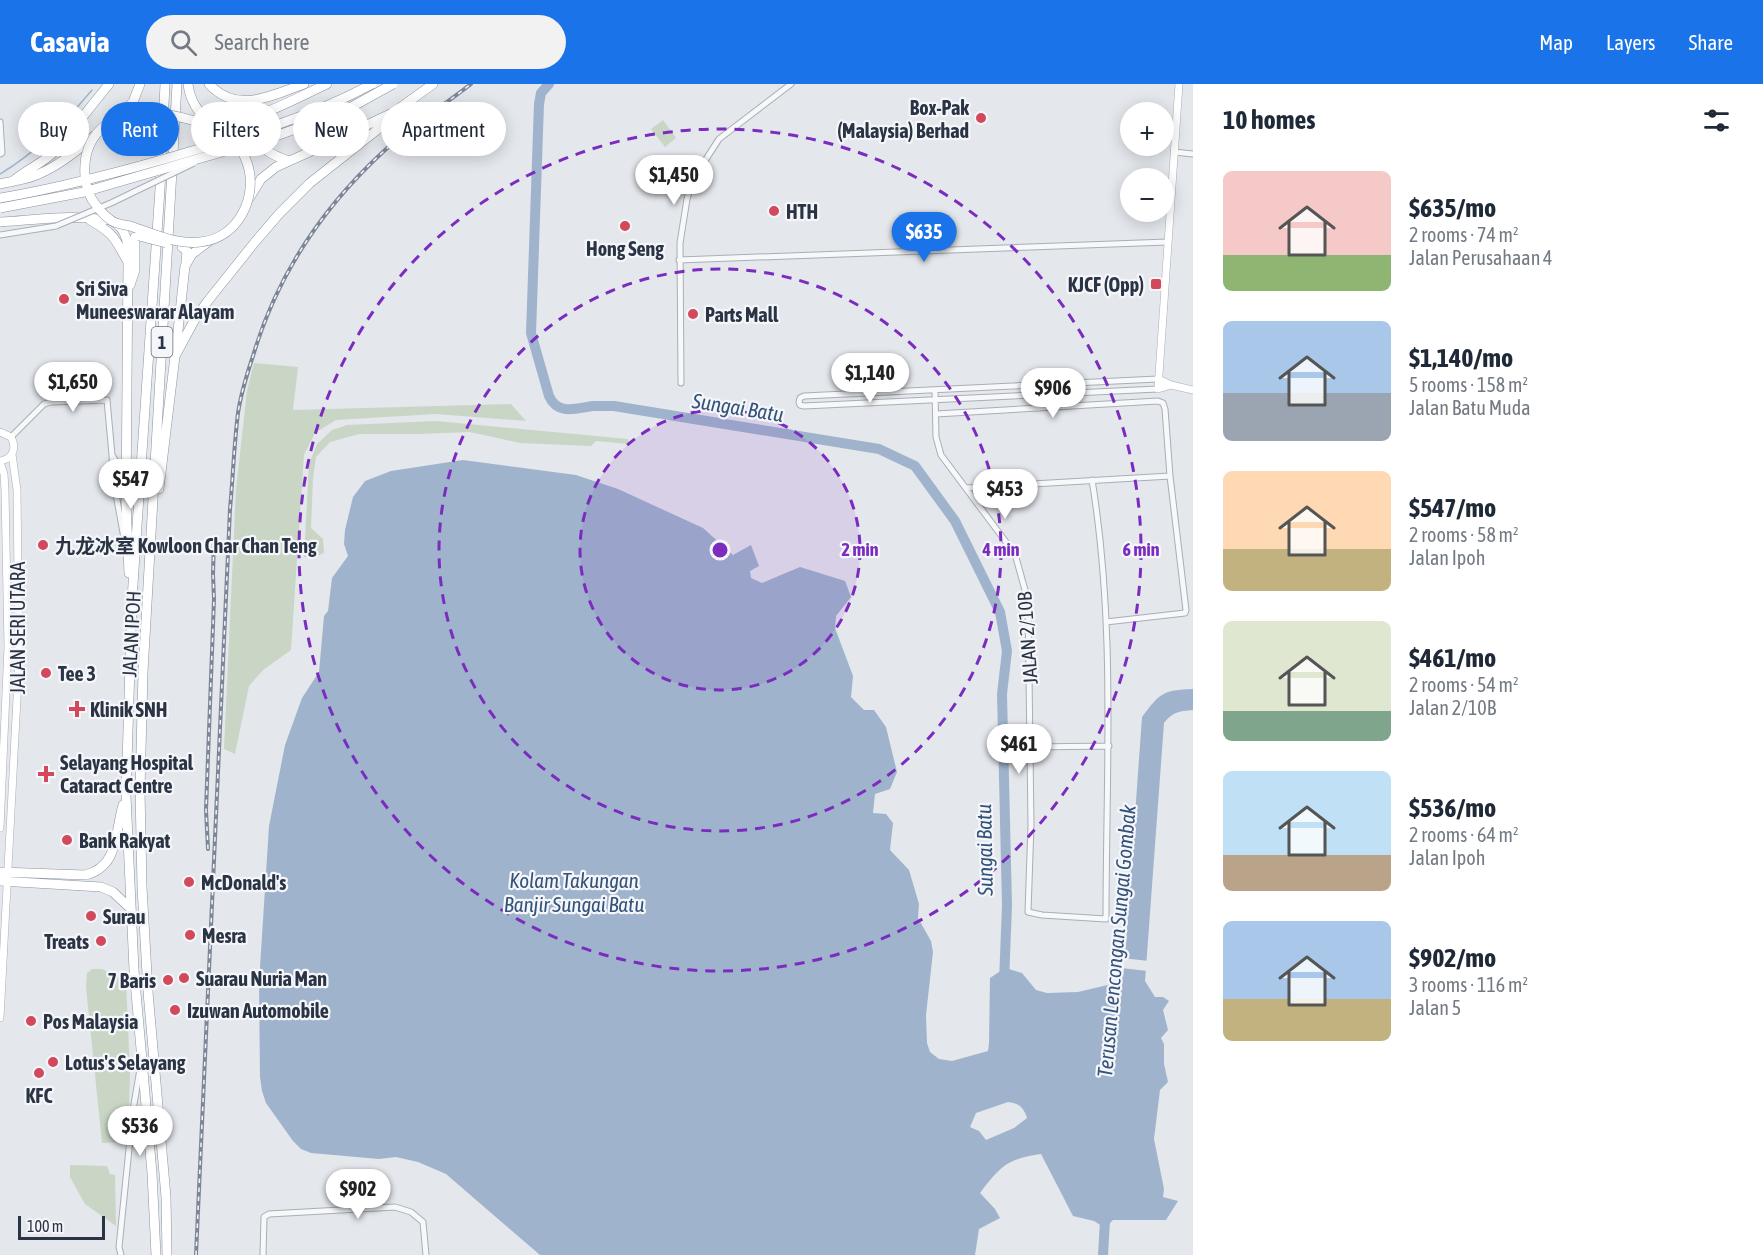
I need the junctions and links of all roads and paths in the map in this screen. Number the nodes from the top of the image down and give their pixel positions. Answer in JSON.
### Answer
{"nodes":[{"id":1,"x":109,"y":84,"type":"edge"},
{"id":2,"x":140,"y":84,"type":"edge"},
{"id":3,"x":165,"y":84,"type":"edge"},
{"id":4,"x":177,"y":84,"type":"edge"},
{"id":5,"x":188,"y":84,"type":"edge"},
{"id":6,"x":209,"y":84,"type":"edge"},
{"id":7,"x":304,"y":84,"type":"edge"},
{"id":8,"x":327,"y":84,"type":"edge"},
{"id":9,"x":372,"y":84,"type":"edge"},
{"id":10,"x":393,"y":84,"type":"edge"},
{"id":11,"x":434,"y":84,"type":"edge"},
{"id":12,"x":791,"y":84,"type":"edge"},
{"id":13,"x":1179,"y":84,"type":"edge"},
{"id":14,"x":133,"y":102,"type":"edge"},
{"id":15,"x":193,"y":102,"type":"edge"},
{"id":16,"x":408,"y":102,"type":"edge"},
{"id":17,"x":281,"y":104,"type":"edge"},
{"id":18,"x":381,"y":118,"type":"edge"},
{"id":19,"x":0,"y":122,"type":"edge"},
{"id":20,"x":381,"y":127,"type":"edge"},
{"id":21,"x":101,"y":129,"type":"edge"},
{"id":22,"x":98,"y":132,"type":"junction"},
{"id":23,"x":281,"y":134,"type":"edge"},
{"id":24,"x":1174,"y":152,"type":"joint"},
{"id":25,"x":1,"y":153,"type":"edge"},
{"id":26,"x":1193,"y":154,"type":"edge"},
{"id":27,"x":208,"y":156,"type":"edge"},
{"id":28,"x":209,"y":156,"type":"edge"},
{"id":29,"x":245,"y":156,"type":"edge"},
{"id":30,"x":272,"y":156,"type":"edge"},
{"id":31,"x":1174,"y":156,"type":"edge"},
{"id":32,"x":289,"y":161,"type":"junction"},
{"id":33,"x":13,"y":181,"type":"junction"},
{"id":34,"x":0,"y":184,"type":"edge"},
{"id":35,"x":250,"y":197,"type":"junction"},
{"id":36,"x":0,"y":198,"type":"edge"},
{"id":37,"x":0,"y":208,"type":"edge"},
{"id":38,"x":86,"y":218,"type":"junction"},
{"id":39,"x":112,"y":221,"type":"junction"},
{"id":40,"x":0,"y":222,"type":"edge"},
{"id":41,"x":0,"y":235,"type":"edge"},
{"id":42,"x":208,"y":242,"type":"junction"},
{"id":43,"x":1168,"y":242,"type":"junction"},
{"id":44,"x":679,"y":260,"type":"junction"},
{"id":45,"x":128,"y":262,"type":"junction"},
{"id":46,"x":185,"y":266,"type":"junction"},
{"id":47,"x":128,"y":290,"type":"junction"},
{"id":48,"x":175,"y":356,"type":"junction"},
{"id":49,"x":1158,"y":379,"type":"junction"},
{"id":50,"x":681,"y":383,"type":"dead end"},
{"id":51,"x":1171,"y":385,"type":"junction"},
{"id":52,"x":1158,"y":389,"type":"junction"},
{"id":53,"x":935,"y":390,"type":"junction"},
{"id":54,"x":1193,"y":390,"type":"edge"},
{"id":55,"x":936,"y":401,"type":"junction"},
{"id":56,"x":936,"y":414,"type":"junction"},
{"id":57,"x":0,"y":432,"type":"edge"},
{"id":58,"x":11,"y":437,"type":"junction"},
{"id":59,"x":12,"y":454,"type":"junction"},
{"id":60,"x":112,"y":455,"type":"junction"},
{"id":61,"x":127,"y":461,"type":"junction"},
{"id":62,"x":0,"y":462,"type":"edge"},
{"id":63,"x":1170,"y":476,"type":"junction"},
{"id":64,"x":1092,"y":480,"type":"junction"},
{"id":65,"x":966,"y":488,"type":"junction"},
{"id":66,"x":127,"y":557,"type":"junction"},
{"id":67,"x":132,"y":599,"type":"junction"},
{"id":68,"x":147,"y":599,"type":"junction"},
{"id":69,"x":1106,"y":622,"type":"junction"},
{"id":70,"x":1109,"y":746,"type":"junction"},
{"id":71,"x":1031,"y":747,"type":"junction"},
{"id":72,"x":126,"y":796,"type":"junction"},
{"id":73,"x":0,"y":828,"type":"edge"},
{"id":74,"x":4,"y":877,"type":"edge"},
{"id":75,"x":130,"y":908,"type":"junction"},
{"id":76,"x":2,"y":933,"type":"edge"},
{"id":77,"x":0,"y":1018,"type":"edge"},
{"id":78,"x":142,"y":1059,"type":"junction"},
{"id":79,"x":121,"y":1255,"type":"edge"},
{"id":80,"x":156,"y":1255,"type":"edge"},
{"id":81,"x":167,"y":1255,"type":"edge"},
{"id":82,"x":263,"y":1255,"type":"edge"},
{"id":83,"x":426,"y":1255,"type":"edge"}],
"edges":[{"from":1,"to":33,"type":"highway"},
{"from":2,"to":14,"type":"highway"},
{"from":3,"to":67,"type":"highway","name":"JALAN IPOH","number":"1"},
{"from":4,"to":68,"type":"highway","name":"JALAN IPOH","number":"1"},
{"from":5,"to":15,"type":"highway"},
{"from":6,"to":7,"type":"highway"},
{"from":8,"to":17,"type":"highway"},
{"from":9,"to":36,"type":"highway","bridge":true},
{"from":10,"to":23,"type":"highway","bridge":true},
{"from":11,"to":16,"type":"highway"},
{"from":12,"to":44,"type":"street"},
{"from":13,"to":24,"type":"street"},
{"from":18,"to":32,"type":"highway"},
{"from":19,"to":25,"type":"street"},
{"from":20,"to":48,"type":"highway"},
{"from":21,"to":22,"type":"highway","bridge":true},
{"from":22,"to":33,"type":"highway"},
{"from":22,"to":39,"type":"highway","bridge":true},
{"from":24,"to":26,"type":"street"},
{"from":27,"to":37,"type":"highway","bridge":true},
{"from":28,"to":41,"type":"street","bridge":true},
{"from":29,"to":35,"type":"highway","bridge":true},
{"from":30,"to":32,"type":"highway"},
{"from":31,"to":43,"type":"street"},
{"from":32,"to":35,"type":"highway"},
{"from":33,"to":34,"type":"highway"},
{"from":35,"to":42,"type":"highway","bridge":true},
{"from":38,"to":39,"type":"highway"},
{"from":38,"to":40,"type":"highway"},
{"from":38,"to":45,"type":"highway"},
{"from":39,"to":42,"type":"highway","bridge":true},
{"from":39,"to":45,"type":"highway"},
{"from":42,"to":46,"type":"highway"},
{"from":43,"to":44,"type":"street"},
{"from":43,"to":49,"type":"street"},
{"from":44,"to":50,"type":"street"},
{"from":45,"to":47,"type":"highway"},
{"from":46,"to":47,"type":"highway","bridge":true},
{"from":46,"to":48,"type":"highway"},
{"from":47,"to":61,"type":"highway"},
{"from":48,"to":68,"type":"highway"},
{"from":49,"to":51,"type":"street"},
{"from":49,"to":52,"type":"street"},
{"from":49,"to":53,"type":"street"},
{"from":51,"to":52,"type":"street"},
{"from":51,"to":54,"type":"street"},
{"from":52,"to":55,"type":"street"},
{"from":53,"to":55,"type":"street","name":"JALAN 2/10B"},
{"from":53,"to":55,"type":"street"},
{"from":55,"to":56,"type":"street","name":"JALAN 2/10B"},
{"from":56,"to":63,"type":"street"},
{"from":56,"to":65,"type":"street","name":"JALAN 2/10B"},
{"from":57,"to":58,"type":"street"},
{"from":58,"to":59,"type":"street","name":"JALAN SERI UTARA"},
{"from":58,"to":60,"type":"street"},
{"from":59,"to":62,"type":"street"},
{"from":59,"to":74,"type":"street","name":"JALAN SERI UTARA"},
{"from":60,"to":61,"type":"street"},
{"from":60,"to":66,"type":"street"},
{"from":61,"to":66,"type":"highway"},
{"from":62,"to":73,"type":"street","name":"JALAN SERI UTARA"},
{"from":63,"to":64,"type":"street"},
{"from":63,"to":69,"type":"street"},
{"from":64,"to":65,"type":"street"},
{"from":64,"to":69,"type":"street"},
{"from":65,"to":71,"type":"street","name":"JALAN 2/10B"},
{"from":66,"to":67,"type":"highway"},
{"from":67,"to":72,"type":"highway","name":"JALAN IPOH","number":"1"},
{"from":68,"to":81,"type":"highway","name":"JALAN IPOH","number":"1"},
{"from":69,"to":70,"type":"street"},
{"from":70,"to":71,"type":"street"},
{"from":70,"to":71,"type":"street","name":"JALAN 2/10B"},
{"from":72,"to":74,"type":"highway"},
{"from":72,"to":75,"type":"highway","name":"JALAN IPOH","number":"1"},
{"from":74,"to":75,"type":"highway"},
{"from":74,"to":76,"type":"street","name":"JALAN SERI UTARA"},
{"from":75,"to":78,"type":"highway","name":"JALAN IPOH","number":"1"},
{"from":76,"to":77,"type":"street","name":"JALAN SERI UTARA"},
{"from":78,"to":79,"type":"street"},
{"from":78,"to":80,"type":"highway","name":"JALAN IPOH","number":"1"},
{"from":82,"to":83,"type":"street"}]}
